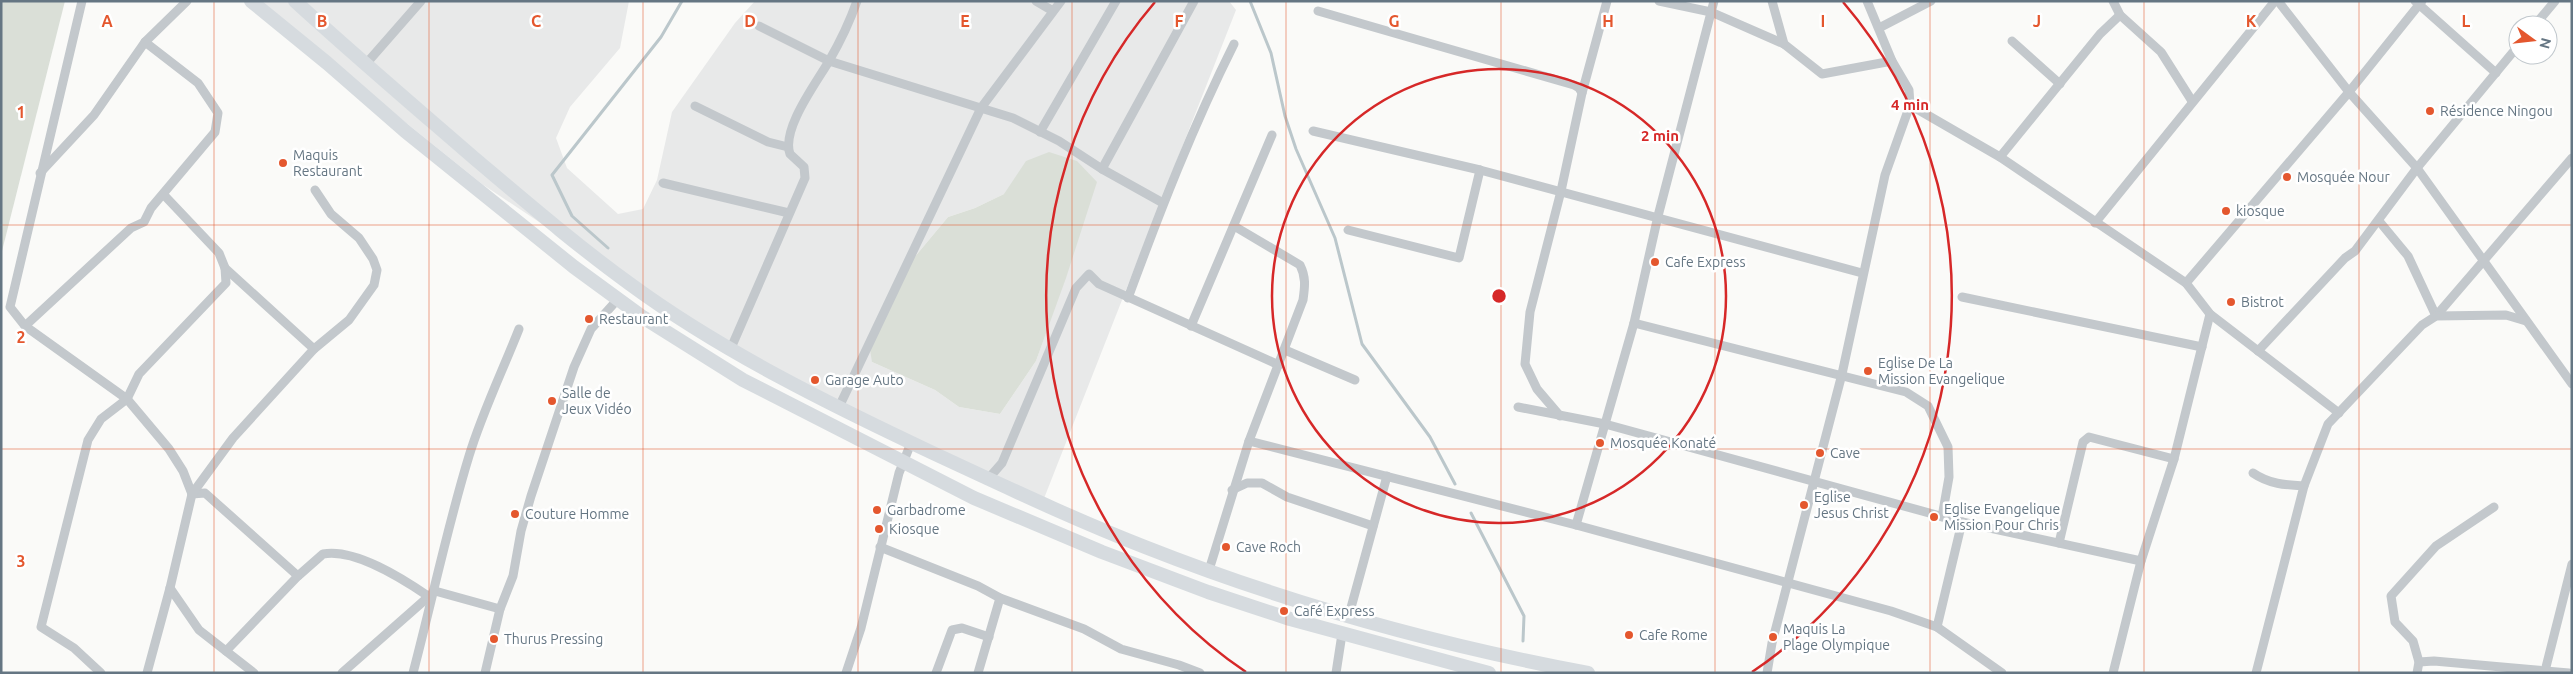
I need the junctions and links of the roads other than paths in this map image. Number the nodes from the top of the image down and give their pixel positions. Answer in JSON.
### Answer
{"nodes":[{"id":1,"x":82,"y":1,"type":"edge"},
{"id":2,"x":187,"y":1,"type":"edge"},
{"id":3,"x":251,"y":1,"type":"edge"},
{"id":4,"x":295,"y":1,"type":"edge"},
{"id":5,"x":421,"y":1,"type":"edge"},
{"id":6,"x":857,"y":1,"type":"edge"},
{"id":7,"x":1036,"y":1,"type":"edge"},
{"id":8,"x":1061,"y":1,"type":"edge"},
{"id":9,"x":1116,"y":1,"type":"edge"},
{"id":10,"x":1194,"y":1,"type":"edge"},
{"id":11,"x":1607,"y":1,"type":"edge"},
{"id":12,"x":1658,"y":1,"type":"edge"},
{"id":13,"x":1714,"y":1,"type":"edge"},
{"id":14,"x":1772,"y":1,"type":"edge"},
{"id":15,"x":1867,"y":1,"type":"edge"},
{"id":16,"x":1931,"y":1,"type":"edge"},
{"id":17,"x":2113,"y":1,"type":"edge"},
{"id":18,"x":2277,"y":1,"type":"edge"},
{"id":19,"x":2555,"y":1,"type":"edge"},
{"id":20,"x":2419,"y":2,"type":"edge"},
{"id":21,"x":1053,"y":11,"type":"junction"},
{"id":22,"x":1318,"y":11,"type":"dead end"},
{"id":23,"x":1711,"y":12,"type":"junction"},
{"id":24,"x":2120,"y":15,"type":"junction"},
{"id":25,"x":2543,"y":15,"type":"edge"},
{"id":26,"x":759,"y":26,"type":"dead end"},
{"id":27,"x":1879,"y":28,"type":"junction"},
{"id":28,"x":145,"y":42,"type":"junction"},
{"id":29,"x":2012,"y":42,"type":"dead end"},
{"id":30,"x":1234,"y":44,"type":"dead end"},
{"id":31,"x":1784,"y":44,"type":"junction"},
{"id":32,"x":2508,"y":58,"type":"edge"},
{"id":33,"x":829,"y":61,"type":"junction"},
{"id":34,"x":1892,"y":61,"type":"junction"},
{"id":35,"x":365,"y":65,"type":"junction"},
{"id":36,"x":2496,"y":73,"type":"junction"},
{"id":37,"x":2060,"y":84,"type":"junction"},
{"id":38,"x":2349,"y":92,"type":"junction"},
{"id":39,"x":1582,"y":93,"type":"junction"},
{"id":40,"x":2192,"y":101,"type":"junction"},
{"id":41,"x":695,"y":106,"type":"dead end"},
{"id":42,"x":1910,"y":106,"type":"junction"},
{"id":43,"x":981,"y":108,"type":"junction"},
{"id":44,"x":1313,"y":131,"type":"dead end"},
{"id":45,"x":1040,"y":132,"type":"junction"},
{"id":46,"x":1272,"y":135,"type":"dead end"},
{"id":47,"x":788,"y":148,"type":"junction"},
{"id":48,"x":2000,"y":157,"type":"junction"},
{"id":49,"x":2572,"y":158,"type":"edge"},
{"id":50,"x":2417,"y":168,"type":"junction"},
{"id":51,"x":1102,"y":169,"type":"junction"},
{"id":52,"x":1480,"y":170,"type":"junction"},
{"id":53,"x":40,"y":173,"type":"junction"},
{"id":54,"x":663,"y":183,"type":"dead end"},
{"id":55,"x":315,"y":190,"type":"dead end"},
{"id":56,"x":1561,"y":191,"type":"junction"},
{"id":57,"x":164,"y":194,"type":"junction"},
{"id":58,"x":1163,"y":203,"type":"junction"},
{"id":59,"x":790,"y":214,"type":"junction"},
{"id":60,"x":1658,"y":216,"type":"junction"},
{"id":61,"x":2379,"y":221,"type":"junction"},
{"id":62,"x":2095,"y":223,"type":"junction"},
{"id":63,"x":1234,"y":226,"type":"junction"},
{"id":64,"x":1348,"y":230,"type":"dead end"},
{"id":65,"x":2484,"y":259,"type":"junction"},
{"id":66,"x":225,"y":268,"type":"junction"},
{"id":67,"x":1862,"y":273,"type":"junction"},
{"id":68,"x":2186,"y":283,"type":"junction"},
{"id":69,"x":1962,"y":297,"type":"dead end"},
{"id":70,"x":1128,"y":298,"type":"junction"},
{"id":71,"x":618,"y":299,"type":"junction"},
{"id":72,"x":2210,"y":314,"type":"junction"},
{"id":73,"x":2436,"y":316,"type":"junction"},
{"id":74,"x":2526,"y":321,"type":"junction"},
{"id":75,"x":1634,"y":323,"type":"junction"},
{"id":76,"x":25,"y":326,"type":"junction"},
{"id":77,"x":1191,"y":326,"type":"junction"},
{"id":78,"x":519,"y":330,"type":"dead end"},
{"id":79,"x":2202,"y":347,"type":"junction"},
{"id":80,"x":730,"y":348,"type":"junction"},
{"id":81,"x":314,"y":349,"type":"junction"},
{"id":82,"x":1285,"y":350,"type":"junction"},
{"id":83,"x":2258,"y":351,"type":"junction"},
{"id":84,"x":1279,"y":365,"type":"junction"},
{"id":85,"x":1842,"y":374,"type":"junction"},
{"id":86,"x":1355,"y":380,"type":"dead end"},
{"id":87,"x":2572,"y":384,"type":"edge"},
{"id":88,"x":127,"y":399,"type":"junction"},
{"id":89,"x":839,"y":407,"type":"junction"},
{"id":90,"x":1518,"y":407,"type":"dead end"},
{"id":91,"x":2339,"y":413,"type":"junction"},
{"id":92,"x":1560,"y":416,"type":"junction"},
{"id":93,"x":1605,"y":424,"type":"junction"},
{"id":94,"x":1249,"y":441,"type":"junction"},
{"id":95,"x":912,"y":443,"type":"junction"},
{"id":96,"x":2174,"y":459,"type":"junction"},
{"id":97,"x":903,"y":461,"type":"junction"},
{"id":98,"x":2253,"y":473,"type":"dead end"},
{"id":99,"x":1387,"y":476,"type":"junction"},
{"id":100,"x":988,"y":479,"type":"junction"},
{"id":101,"x":1813,"y":482,"type":"junction"},
{"id":102,"x":2304,"y":486,"type":"junction"},
{"id":103,"x":1232,"y":490,"type":"junction"},
{"id":104,"x":192,"y":494,"type":"junction"},
{"id":105,"x":2494,"y":507,"type":"dead end"},
{"id":106,"x":1942,"y":517,"type":"junction"},
{"id":107,"x":1962,"y":522,"type":"junction"},
{"id":108,"x":1576,"y":525,"type":"junction"},
{"id":109,"x":1373,"y":526,"type":"junction"},
{"id":110,"x":2059,"y":543,"type":"junction"},
{"id":111,"x":880,"y":547,"type":"junction"},
{"id":112,"x":2141,"y":561,"type":"junction"},
{"id":113,"x":2572,"y":564,"type":"edge"},
{"id":114,"x":1208,"y":570,"type":"junction"},
{"id":115,"x":298,"y":576,"type":"junction"},
{"id":116,"x":1788,"y":582,"type":"junction"},
{"id":117,"x":170,"y":588,"type":"junction"},
{"id":118,"x":432,"y":593,"type":"junction"},
{"id":119,"x":1000,"y":598,"type":"junction"},
{"id":120,"x":500,"y":609,"type":"junction"},
{"id":121,"x":1349,"y":615,"type":"junction"},
{"id":122,"x":1937,"y":627,"type":"junction"},
{"id":123,"x":1342,"y":634,"type":"junction"},
{"id":124,"x":989,"y":637,"type":"junction"},
{"id":125,"x":226,"y":651,"type":"junction"},
{"id":126,"x":2419,"y":662,"type":"junction"},
{"id":127,"x":2546,"y":671,"type":"junction"},
{"id":128,"x":102,"y":673,"type":"edge"},
{"id":129,"x":147,"y":673,"type":"edge"},
{"id":130,"x":254,"y":673,"type":"edge"},
{"id":131,"x":342,"y":673,"type":"edge"},
{"id":132,"x":413,"y":673,"type":"edge"},
{"id":133,"x":486,"y":673,"type":"edge"},
{"id":134,"x":846,"y":673,"type":"edge"},
{"id":135,"x":936,"y":673,"type":"edge"},
{"id":136,"x":978,"y":673,"type":"edge"},
{"id":137,"x":1200,"y":673,"type":"edge"},
{"id":138,"x":1336,"y":673,"type":"edge"},
{"id":139,"x":1489,"y":673,"type":"edge"},
{"id":140,"x":1588,"y":673,"type":"edge"},
{"id":141,"x":1767,"y":673,"type":"edge"},
{"id":142,"x":2002,"y":673,"type":"edge"},
{"id":143,"x":2113,"y":673,"type":"edge"},
{"id":144,"x":2256,"y":673,"type":"edge"},
{"id":145,"x":2417,"y":673,"type":"edge"},
{"id":146,"x":2569,"y":673,"type":"edge"}],
"edges":[{"from":1,"to":53,"type":"street"},
{"from":2,"to":28,"type":"street"},
{"from":3,"to":71,"type":"main road"},
{"from":4,"to":35,"type":"main road"},
{"from":5,"to":35,"type":"street"},
{"from":6,"to":33,"type":"street"},
{"from":7,"to":21,"type":"street"},
{"from":8,"to":21,"type":"street"},
{"from":9,"to":45,"type":"street"},
{"from":10,"to":51,"type":"street"},
{"from":11,"to":39,"type":"street"},
{"from":12,"to":23,"type":"street"},
{"from":13,"to":23,"type":"street"},
{"from":14,"to":31,"type":"street"},
{"from":15,"to":27,"type":"street"},
{"from":16,"to":27,"type":"street"},
{"from":17,"to":24,"type":"street"},
{"from":18,"to":38,"type":"street"},
{"from":18,"to":40,"type":"street"},
{"from":19,"to":25,"type":"street"},
{"from":20,"to":36,"type":"street"},
{"from":20,"to":38,"type":"street"},
{"from":21,"to":43,"type":"street"},
{"from":22,"to":39,"type":"street"},
{"from":23,"to":31,"type":"street"},
{"from":23,"to":60,"type":"street"},
{"from":24,"to":37,"type":"street"},
{"from":24,"to":40,"type":"street"},
{"from":26,"to":33,"type":"street"},
{"from":27,"to":34,"type":"street"},
{"from":28,"to":53,"type":"street"},
{"from":28,"to":57,"type":"street"},
{"from":29,"to":37,"type":"street"},
{"from":30,"to":58,"type":"street"},
{"from":31,"to":34,"type":"street"},
{"from":32,"to":36,"type":"street"},
{"from":33,"to":43,"type":"street"},
{"from":33,"to":47,"type":"street"},
{"from":34,"to":42,"type":"street"},
{"from":35,"to":80,"type":"main road"},
{"from":36,"to":50,"type":"street"},
{"from":37,"to":48,"type":"street"},
{"from":38,"to":50,"type":"street"},
{"from":38,"to":68,"type":"street"},
{"from":39,"to":56,"type":"street"},
{"from":40,"to":62,"type":"street"},
{"from":41,"to":47,"type":"street"},
{"from":42,"to":48,"type":"street"},
{"from":42,"to":67,"type":"street"},
{"from":43,"to":45,"type":"street"},
{"from":43,"to":89,"type":"street"},
{"from":44,"to":52,"type":"street"},
{"from":45,"to":51,"type":"street"},
{"from":46,"to":63,"type":"street"},
{"from":47,"to":59,"type":"street"},
{"from":48,"to":62,"type":"street"},
{"from":49,"to":65,"type":"street"},
{"from":50,"to":61,"type":"street"},
{"from":50,"to":65,"type":"street"},
{"from":51,"to":58,"type":"street"},
{"from":52,"to":56,"type":"street"},
{"from":52,"to":64,"type":"street"},
{"from":53,"to":76,"type":"street"},
{"from":54,"to":59,"type":"street"},
{"from":55,"to":81,"type":"street"},
{"from":56,"to":60,"type":"street"},
{"from":56,"to":92,"type":"street"},
{"from":57,"to":66,"type":"street"},
{"from":57,"to":76,"type":"street"},
{"from":58,"to":70,"type":"street"},
{"from":59,"to":80,"type":"street"},
{"from":60,"to":67,"type":"street"},
{"from":60,"to":75,"type":"street"},
{"from":61,"to":73,"type":"street"},
{"from":61,"to":83,"type":"street"},
{"from":62,"to":68,"type":"street"},
{"from":63,"to":77,"type":"street"},
{"from":63,"to":82,"type":"street"},
{"from":65,"to":73,"type":"street"},
{"from":65,"to":74,"type":"street"},
{"from":66,"to":81,"type":"street"},
{"from":66,"to":88,"type":"street"},
{"from":67,"to":85,"type":"street"},
{"from":68,"to":72,"type":"street"},
{"from":69,"to":79,"type":"street"},
{"from":70,"to":77,"type":"street"},
{"from":70,"to":100,"type":"street"},
{"from":71,"to":97,"type":"main road"},
{"from":71,"to":120,"type":"street"},
{"from":72,"to":79,"type":"street"},
{"from":72,"to":83,"type":"street"},
{"from":73,"to":74,"type":"street"},
{"from":73,"to":91,"type":"street"},
{"from":74,"to":87,"type":"street"},
{"from":75,"to":85,"type":"street"},
{"from":75,"to":93,"type":"street"},
{"from":76,"to":88,"type":"street"},
{"from":77,"to":84,"type":"street"},
{"from":78,"to":118,"type":"street"},
{"from":79,"to":96,"type":"street"},
{"from":80,"to":89,"type":"main road"},
{"from":81,"to":104,"type":"street"},
{"from":82,"to":84,"type":"street"},
{"from":82,"to":86,"type":"street"},
{"from":83,"to":91,"type":"street"},
{"from":84,"to":94,"type":"street"},
{"from":85,"to":101,"type":"street"},
{"from":85,"to":106,"type":"street"},
{"from":88,"to":104,"type":"street"},
{"from":88,"to":128,"type":"street"},
{"from":89,"to":95,"type":"main road"},
{"from":90,"to":92,"type":"street"},
{"from":91,"to":102,"type":"street"},
{"from":92,"to":93,"type":"street"},
{"from":93,"to":101,"type":"street"},
{"from":93,"to":108,"type":"street"},
{"from":94,"to":99,"type":"street"},
{"from":94,"to":103,"type":"street"},
{"from":95,"to":97,"type":"street"},
{"from":95,"to":100,"type":"main road"},
{"from":96,"to":110,"type":"street"},
{"from":96,"to":112,"type":"street"},
{"from":97,"to":111,"type":"street"},
{"from":97,"to":123,"type":"main road"},
{"from":98,"to":102,"type":"street"},
{"from":99,"to":108,"type":"street"},
{"from":99,"to":109,"type":"street"},
{"from":100,"to":114,"type":"main road"},
{"from":101,"to":106,"type":"street"},
{"from":101,"to":116,"type":"street"},
{"from":102,"to":144,"type":"street"},
{"from":103,"to":109,"type":"street"},
{"from":103,"to":114,"type":"street"},
{"from":104,"to":115,"type":"street"},
{"from":104,"to":117,"type":"street"},
{"from":105,"to":126,"type":"street"},
{"from":106,"to":107,"type":"street"},
{"from":107,"to":110,"type":"street"},
{"from":107,"to":122,"type":"street"},
{"from":108,"to":116,"type":"street"},
{"from":109,"to":121,"type":"street"},
{"from":110,"to":112,"type":"street"},
{"from":111,"to":119,"type":"street"},
{"from":111,"to":134,"type":"street"},
{"from":112,"to":143,"type":"street"},
{"from":113,"to":127,"type":"street"},
{"from":114,"to":121,"type":"main road"},
{"from":115,"to":118,"type":"street"},
{"from":115,"to":125,"type":"street"},
{"from":116,"to":122,"type":"street"},
{"from":116,"to":141,"type":"street"},
{"from":117,"to":125,"type":"street"},
{"from":117,"to":129,"type":"street"},
{"from":118,"to":120,"type":"street"},
{"from":118,"to":131,"type":"street"},
{"from":118,"to":132,"type":"street"},
{"from":119,"to":124,"type":"street"},
{"from":119,"to":137,"type":"street"},
{"from":120,"to":133,"type":"street"},
{"from":121,"to":140,"type":"main road"},
{"from":122,"to":142,"type":"street"},
{"from":123,"to":138,"type":"street"},
{"from":123,"to":139,"type":"main road"},
{"from":124,"to":135,"type":"street"},
{"from":124,"to":136,"type":"street"},
{"from":125,"to":130,"type":"street"},
{"from":126,"to":127,"type":"street"},
{"from":126,"to":145,"type":"street"},
{"from":127,"to":146,"type":"street"}]}
